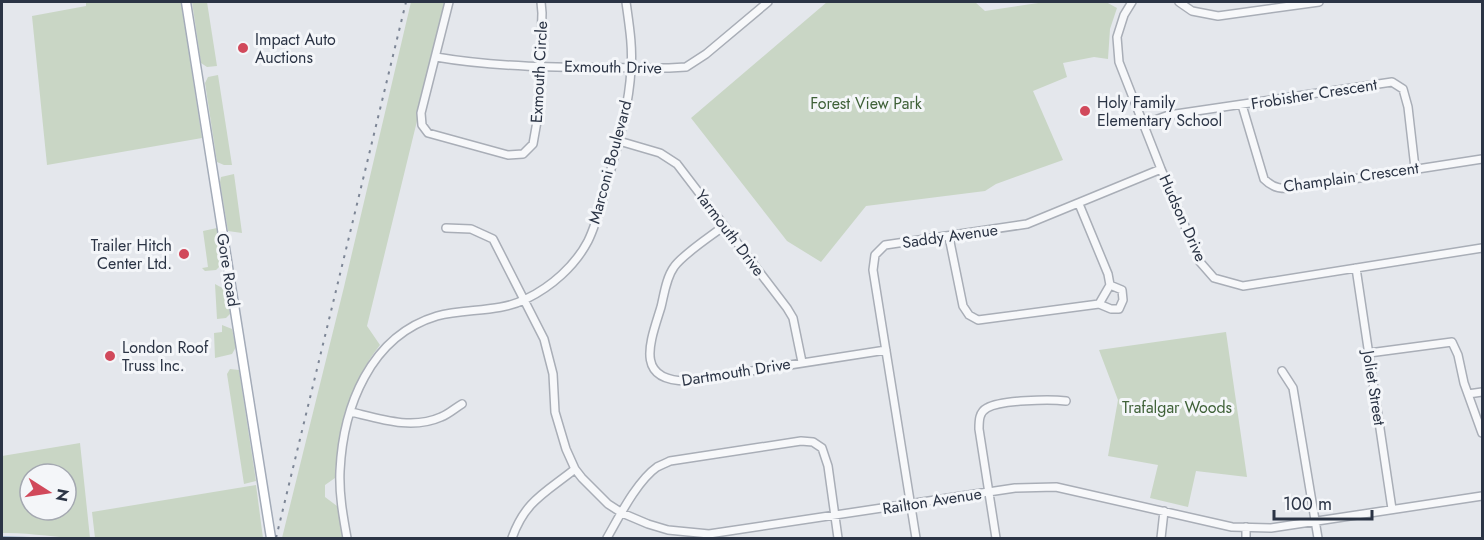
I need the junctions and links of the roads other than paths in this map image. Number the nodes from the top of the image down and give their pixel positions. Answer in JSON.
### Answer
{"nodes":[{"id":1,"x":186,"y":2,"type":"edge"},
{"id":2,"x":449,"y":2,"type":"edge"},
{"id":3,"x":541,"y":2,"type":"edge"},
{"id":4,"x":626,"y":2,"type":"edge"},
{"id":5,"x":768,"y":2,"type":"edge"},
{"id":6,"x":1132,"y":2,"type":"edge"},
{"id":7,"x":1179,"y":2,"type":"edge"},
{"id":8,"x":1319,"y":2,"type":"edge"},
{"id":9,"x":1274,"y":5,"type":"edge"},
{"id":10,"x":436,"y":57,"type":"junction"},
{"id":11,"x":541,"y":66,"type":"junction"},
{"id":12,"x":632,"y":68,"type":"junction"},
{"id":13,"x":1242,"y":105,"type":"junction"},
{"id":14,"x":1144,"y":124,"type":"junction"},
{"id":15,"x":619,"y":141,"type":"junction"},
{"id":16,"x":1482,"y":159,"type":"edge"},
{"id":17,"x":1415,"y":168,"type":"junction"},
{"id":18,"x":1161,"y":169,"type":"junction"},
{"id":19,"x":1079,"y":204,"type":"junction"},
{"id":20,"x":724,"y":226,"type":"junction"},
{"id":21,"x":446,"y":228,"type":"dead end"},
{"id":22,"x":949,"y":237,"type":"junction"},
{"id":23,"x":1482,"y":248,"type":"edge"},
{"id":24,"x":1356,"y":268,"type":"junction"},
{"id":25,"x":1110,"y":285,"type":"junction"},
{"id":26,"x":525,"y":300,"type":"junction"},
{"id":27,"x":1100,"y":304,"type":"junction"},
{"id":28,"x":886,"y":350,"type":"junction"},
{"id":29,"x":1369,"y":353,"type":"junction"},
{"id":30,"x":802,"y":362,"type":"junction"},
{"id":31,"x":1282,"y":371,"type":"dead end"},
{"id":32,"x":1482,"y":392,"type":"edge"},
{"id":33,"x":1468,"y":394,"type":"junction"},
{"id":34,"x":1066,"y":401,"type":"dead end"},
{"id":35,"x":462,"y":404,"type":"dead end"},
{"id":36,"x":351,"y":412,"type":"junction"},
{"id":37,"x":1482,"y":433,"type":"edge"},
{"id":38,"x":575,"y":469,"type":"junction"},
{"id":39,"x":988,"y":492,"type":"junction"},
{"id":40,"x":1482,"y":496,"type":"edge"},
{"id":41,"x":911,"y":505,"type":"junction"},
{"id":42,"x":1392,"y":509,"type":"junction"},
{"id":43,"x":1164,"y":511,"type":"junction"},
{"id":44,"x":622,"y":513,"type":"junction"},
{"id":45,"x":833,"y":516,"type":"junction"},
{"id":46,"x":1316,"y":521,"type":"junction"},
{"id":47,"x":1246,"y":527,"type":"junction"},
{"id":48,"x":686,"y":536,"type":"edge"},
{"id":49,"x":271,"y":538,"type":"edge"},
{"id":50,"x":347,"y":538,"type":"edge"},
{"id":51,"x":512,"y":538,"type":"edge"},
{"id":52,"x":607,"y":538,"type":"edge"},
{"id":53,"x":838,"y":538,"type":"edge"},
{"id":54,"x":916,"y":538,"type":"edge"},
{"id":55,"x":996,"y":538,"type":"edge"},
{"id":56,"x":1161,"y":538,"type":"edge"},
{"id":57,"x":1246,"y":538,"type":"edge"},
{"id":58,"x":1318,"y":538,"type":"edge"}],
"edges":[{"from":1,"to":49,"type":"main road","name":"Gore Road"},
{"from":2,"to":10,"type":"street","name":"Exmouth Circle"},
{"from":3,"to":11,"type":"street","name":"Exmouth Circle"},
{"from":4,"to":12,"type":"street","name":"Marconi Boulevard"},
{"from":5,"to":12,"type":"street","name":"Exmouth Drive"},
{"from":6,"to":14,"type":"street","name":"Hudson Drive"},
{"from":7,"to":9,"type":"street"},
{"from":8,"to":9,"type":"street"},
{"from":10,"to":11,"type":"street","name":"Exmouth Drive"},
{"from":10,"to":11,"type":"street","name":"Exmouth Circle"},
{"from":11,"to":12,"type":"street","name":"Exmouth Drive"},
{"from":12,"to":15,"type":"street","name":"Marconi Boulevard"},
{"from":13,"to":14,"type":"street","name":"Frobisher Crescent"},
{"from":13,"to":17,"type":"street","name":"Champlain Crescent"},
{"from":13,"to":17,"type":"street","name":"Frobisher Crescent"},
{"from":14,"to":18,"type":"street","name":"Hudson Drive"},
{"from":15,"to":20,"type":"street","name":"Yarmouth Drive"},
{"from":15,"to":26,"type":"street","name":"Marconi Boulevard"},
{"from":16,"to":17,"type":"street","name":"Champlain Crescent"},
{"from":18,"to":19,"type":"street","name":"Saddy Avenue"},
{"from":18,"to":24,"type":"street","name":"Hudson Drive"},
{"from":19,"to":22,"type":"street","name":"Saddy Avenue"},
{"from":19,"to":25,"type":"street"},
{"from":20,"to":30,"type":"street","name":"Yarmouth Drive"},
{"from":20,"to":30,"type":"street","name":"Dartmouth Drive"},
{"from":21,"to":26,"type":"street","name":"Railton Avenue"},
{"from":22,"to":27,"type":"street"},
{"from":22,"to":28,"type":"street","name":"Saddy Avenue"},
{"from":23,"to":24,"type":"street","name":"Hudson Drive"},
{"from":24,"to":29,"type":"street","name":"Joliet Street"},
{"from":25,"to":27,"type":"street"},
{"from":25,"to":27,"type":"street"},
{"from":26,"to":36,"type":"street","name":"Marconi Boulevard"},
{"from":26,"to":38,"type":"street","name":"Railton Avenue"},
{"from":28,"to":30,"type":"street","name":"Dartmouth Drive"},
{"from":28,"to":41,"type":"street","name":"Saddy Avenue"},
{"from":29,"to":33,"type":"street"},
{"from":29,"to":42,"type":"street","name":"Joliet Street"},
{"from":31,"to":46,"type":"street"},
{"from":32,"to":33,"type":"street"},
{"from":33,"to":37,"type":"street"},
{"from":34,"to":39,"type":"street"},
{"from":35,"to":36,"type":"street"},
{"from":36,"to":50,"type":"street","name":"Marconi Boulevard"},
{"from":38,"to":44,"type":"street","name":"Railton Avenue"},
{"from":38,"to":51,"type":"street"},
{"from":39,"to":41,"type":"street","name":"Railton Avenue"},
{"from":39,"to":43,"type":"street","name":"Railton Avenue"},
{"from":39,"to":55,"type":"street"},
{"from":40,"to":42,"type":"street","name":"Railton Avenue"},
{"from":41,"to":45,"type":"street","name":"Railton Avenue"},
{"from":41,"to":54,"type":"street","name":"Saddy Avenue"},
{"from":42,"to":46,"type":"street","name":"Railton Avenue"},
{"from":43,"to":47,"type":"street","name":"Railton Avenue"},
{"from":43,"to":56,"type":"street"},
{"from":44,"to":45,"type":"street"},
{"from":44,"to":48,"type":"street","name":"Railton Avenue"},
{"from":44,"to":52,"type":"street"},
{"from":45,"to":48,"type":"street","name":"Railton Avenue"},
{"from":45,"to":53,"type":"street"},
{"from":46,"to":47,"type":"street","name":"Railton Avenue"},
{"from":46,"to":58,"type":"street"},
{"from":47,"to":57,"type":"street"}]}
